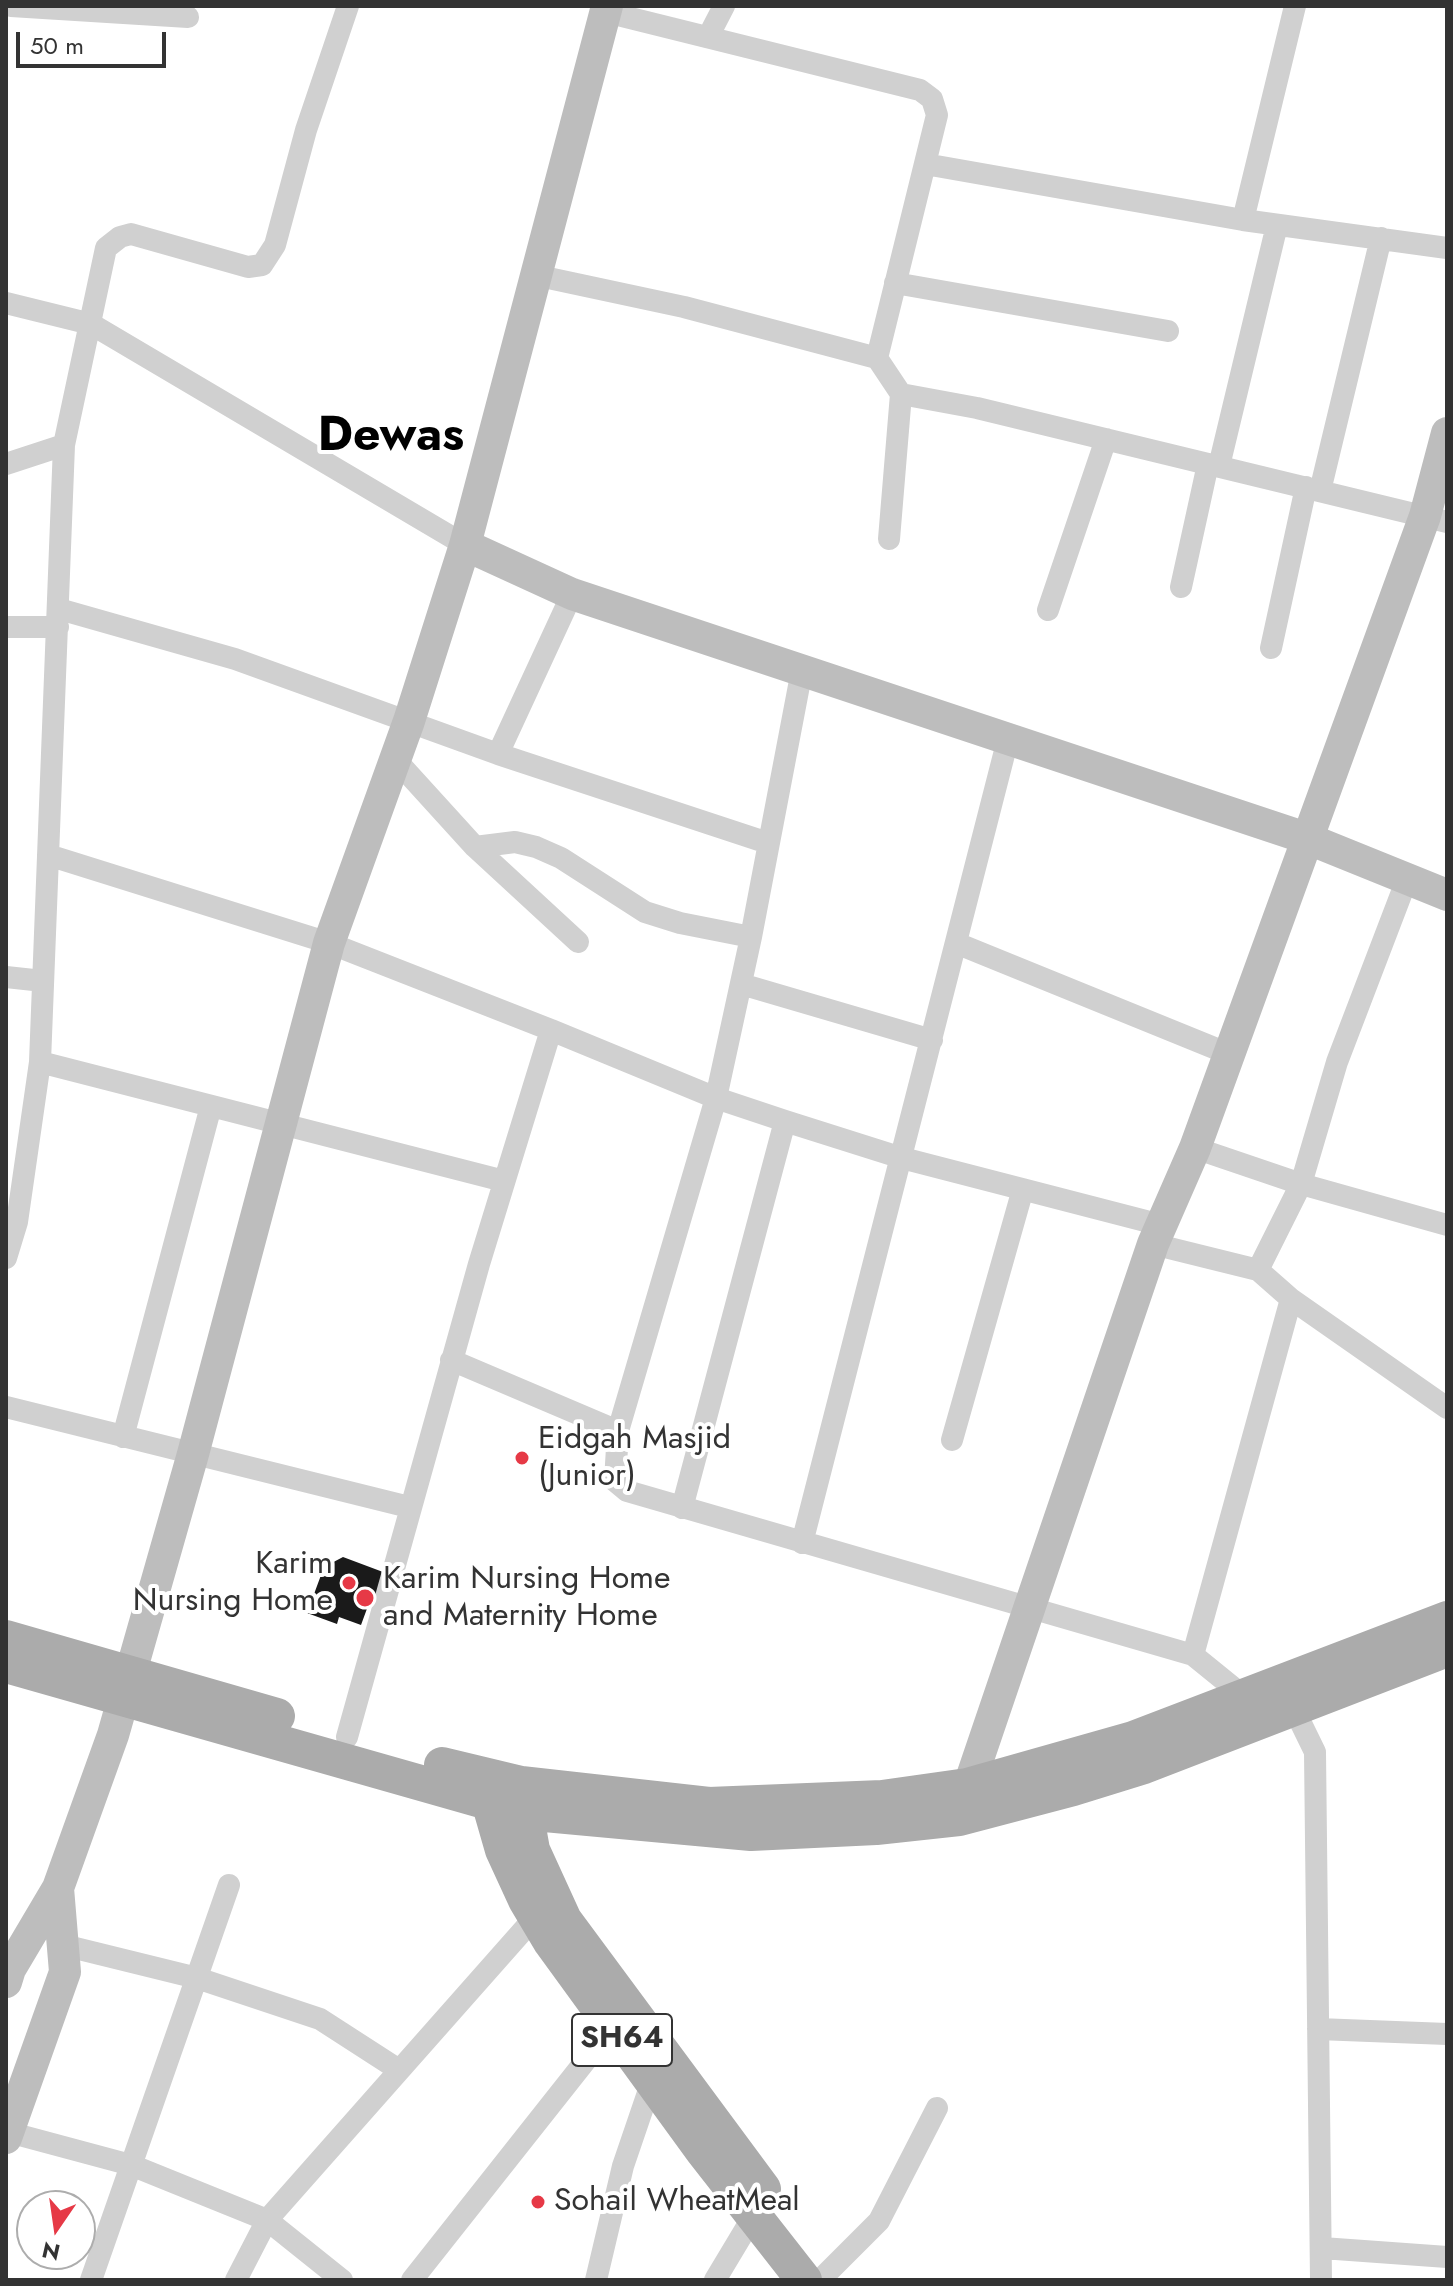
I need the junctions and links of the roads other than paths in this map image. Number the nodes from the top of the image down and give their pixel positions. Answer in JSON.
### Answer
{"nodes":[{"id":1,"x":11,"y":6,"type":"edge"},
{"id":2,"x":348,"y":6,"type":"edge"},
{"id":3,"x":724,"y":6,"type":"edge"},
{"id":4,"x":1295,"y":6,"type":"edge"},
{"id":5,"x":607,"y":9,"type":"edge"},
{"id":6,"x":188,"y":17,"type":"dead end"},
{"id":7,"x":708,"y":37,"type":"junction"},
{"id":8,"x":925,"y":164,"type":"junction"},
{"id":9,"x":1243,"y":220,"type":"junction"},
{"id":10,"x":1277,"y":225,"type":"junction"},
{"id":11,"x":1381,"y":238,"type":"junction"},
{"id":12,"x":1447,"y":248,"type":"edge"},
{"id":13,"x":539,"y":276,"type":"junction"},
{"id":14,"x":895,"y":283,"type":"junction"},
{"id":15,"x":6,"y":303,"type":"edge"},
{"id":16,"x":91,"y":324,"type":"junction"},
{"id":17,"x":1168,"y":331,"type":"dead end"},
{"id":18,"x":877,"y":358,"type":"junction"},
{"id":19,"x":901,"y":394,"type":"junction"},
{"id":20,"x":1447,"y":433,"type":"edge"},
{"id":21,"x":1106,"y":439,"type":"junction"},
{"id":22,"x":64,"y":445,"type":"junction"},
{"id":23,"x":6,"y":464,"type":"edge"},
{"id":24,"x":1214,"y":465,"type":"junction"},
{"id":25,"x":1313,"y":489,"type":"junction"},
{"id":26,"x":1436,"y":519,"type":"edge"},
{"id":27,"x":889,"y":539,"type":"dead end"},
{"id":28,"x":465,"y":545,"type":"junction"},
{"id":29,"x":1181,"y":587,"type":"dead end"},
{"id":30,"x":572,"y":594,"type":"junction"},
{"id":31,"x":1048,"y":610,"type":"dead end"},
{"id":32,"x":59,"y":618,"type":"junction"},
{"id":33,"x":6,"y":627,"type":"edge"},
{"id":34,"x":1271,"y":648,"type":"dead end"},
{"id":35,"x":802,"y":670,"type":"junction"},
{"id":36,"x":409,"y":721,"type":"junction"},
{"id":37,"x":1008,"y":739,"type":"junction"},
{"id":38,"x":498,"y":754,"type":"junction"},
{"id":39,"x":395,"y":759,"type":"junction"},
{"id":40,"x":1306,"y":838,"type":"junction"},
{"id":41,"x":768,"y":843,"type":"junction"},
{"id":42,"x":475,"y":847,"type":"junction"},
{"id":43,"x":48,"y":855,"type":"junction"},
{"id":44,"x":1407,"y":879,"type":"junction"},
{"id":45,"x":1447,"y":895,"type":"edge"},
{"id":46,"x":751,"y":937,"type":"junction"},
{"id":47,"x":578,"y":942,"type":"dead end"},
{"id":48,"x":329,"y":943,"type":"junction"},
{"id":49,"x":956,"y":943,"type":"junction"},
{"id":50,"x":6,"y":977,"type":"edge"},
{"id":51,"x":43,"y":981,"type":"junction"},
{"id":52,"x":741,"y":984,"type":"junction"},
{"id":53,"x":551,"y":1030,"type":"junction"},
{"id":54,"x":932,"y":1040,"type":"junction"},
{"id":55,"x":1229,"y":1054,"type":"junction"},
{"id":56,"x":40,"y":1062,"type":"junction"},
{"id":57,"x":716,"y":1098,"type":"junction"},
{"id":58,"x":211,"y":1106,"type":"junction"},
{"id":59,"x":785,"y":1121,"type":"junction"},
{"id":60,"x":281,"y":1124,"type":"junction"},
{"id":61,"x":1195,"y":1148,"type":"junction"},
{"id":62,"x":902,"y":1158,"type":"junction"},
{"id":63,"x":504,"y":1181,"type":"junction"},
{"id":64,"x":1301,"y":1184,"type":"junction"},
{"id":65,"x":1023,"y":1189,"type":"junction"},
{"id":66,"x":1447,"y":1225,"type":"edge"},
{"id":67,"x":1157,"y":1235,"type":"junction"},
{"id":68,"x":6,"y":1258,"type":"edge"},
{"id":69,"x":1258,"y":1270,"type":"junction"},
{"id":70,"x":1291,"y":1299,"type":"junction"},
{"id":71,"x":451,"y":1360,"type":"junction"},
{"id":72,"x":6,"y":1407,"type":"edge"},
{"id":73,"x":1447,"y":1408,"type":"edge"},
{"id":74,"x":618,"y":1431,"type":"junction"},
{"id":75,"x":123,"y":1437,"type":"junction"},
{"id":76,"x":952,"y":1440,"type":"dead end"},
{"id":77,"x":193,"y":1454,"type":"junction"},
{"id":78,"x":409,"y":1507,"type":"junction"},
{"id":79,"x":682,"y":1508,"type":"junction"},
{"id":80,"x":802,"y":1543,"type":"junction"},
{"id":81,"x":1032,"y":1608,"type":"junction"},
{"id":82,"x":1447,"y":1619,"type":"edge"},
{"id":83,"x":6,"y":1638,"type":"edge"},
{"id":84,"x":1447,"y":1649,"type":"edge"},
{"id":85,"x":1193,"y":1655,"type":"junction"},
{"id":86,"x":6,"y":1665,"type":"edge"},
{"id":87,"x":127,"y":1685,"type":"junction"},
{"id":88,"x":1246,"y":1698,"type":"junction"},
{"id":89,"x":1294,"y":1709,"type":"junction"},
{"id":90,"x":347,"y":1737,"type":"junction"},
{"id":91,"x":486,"y":1790,"type":"junction"},
{"id":92,"x":522,"y":1798,"type":"junction"},
{"id":93,"x":963,"y":1802,"type":"junction"},
{"id":94,"x":229,"y":1885,"type":"dead end"},
{"id":95,"x":58,"y":1888,"type":"junction"},
{"id":96,"x":535,"y":1917,"type":"junction"},
{"id":97,"x":63,"y":1945,"type":"junction"},
{"id":98,"x":197,"y":1978,"type":"junction"},
{"id":99,"x":6,"y":1982,"type":"edge"},
{"id":100,"x":613,"y":2026,"type":"junction"},
{"id":101,"x":1318,"y":2029,"type":"junction"},
{"id":102,"x":1447,"y":2034,"type":"edge"},
{"id":103,"x":399,"y":2070,"type":"junction"},
{"id":104,"x":652,"y":2081,"type":"junction"},
{"id":105,"x":937,"y":2108,"type":"dead end"},
{"id":106,"x":7,"y":2135,"type":"edge"},
{"id":107,"x":131,"y":2165,"type":"junction"},
{"id":108,"x":754,"y":2215,"type":"junction"},
{"id":109,"x":267,"y":2220,"type":"junction"},
{"id":110,"x":1322,"y":2248,"type":"junction"},
{"id":111,"x":1447,"y":2257,"type":"edge"},
{"id":112,"x":820,"y":2279,"type":"edge"},
{"id":113,"x":91,"y":2280,"type":"edge"},
{"id":114,"x":236,"y":2280,"type":"edge"},
{"id":115,"x":342,"y":2280,"type":"edge"},
{"id":116,"x":412,"y":2280,"type":"edge"},
{"id":117,"x":596,"y":2280,"type":"edge"},
{"id":118,"x":715,"y":2280,"type":"edge"},
{"id":119,"x":1321,"y":2280,"type":"edge"}],
"edges":[{"from":1,"to":6,"type":"street"},
{"from":2,"to":16,"type":"street"},
{"from":3,"to":7,"type":"street"},
{"from":4,"to":9,"type":"street"},
{"from":5,"to":7,"type":"street"},
{"from":5,"to":13,"type":"street"},
{"from":7,"to":8,"type":"street"},
{"from":8,"to":9,"type":"street"},
{"from":8,"to":14,"type":"street"},
{"from":9,"to":10,"type":"street"},
{"from":10,"to":11,"type":"street"},
{"from":10,"to":24,"type":"street"},
{"from":11,"to":12,"type":"street"},
{"from":11,"to":25,"type":"street"},
{"from":13,"to":18,"type":"street"},
{"from":13,"to":28,"type":"street"},
{"from":14,"to":17,"type":"street"},
{"from":14,"to":18,"type":"street"},
{"from":15,"to":16,"type":"street"},
{"from":16,"to":22,"type":"street"},
{"from":16,"to":28,"type":"street"},
{"from":18,"to":19,"type":"street"},
{"from":19,"to":21,"type":"street"},
{"from":19,"to":27,"type":"street"},
{"from":20,"to":26,"type":"street"},
{"from":21,"to":24,"type":"street"},
{"from":21,"to":31,"type":"street"},
{"from":22,"to":23,"type":"street"},
{"from":22,"to":32,"type":"street"},
{"from":24,"to":25,"type":"street"},
{"from":24,"to":29,"type":"street"},
{"from":25,"to":26,"type":"street"},
{"from":25,"to":34,"type":"street"},
{"from":26,"to":40,"type":"street"},
{"from":28,"to":30,"type":"street"},
{"from":28,"to":36,"type":"street"},
{"from":30,"to":35,"type":"street"},
{"from":30,"to":38,"type":"street"},
{"from":32,"to":33,"type":"street"},
{"from":32,"to":36,"type":"street"},
{"from":32,"to":43,"type":"street"},
{"from":35,"to":37,"type":"street"},
{"from":35,"to":41,"type":"street"},
{"from":36,"to":38,"type":"street"},
{"from":36,"to":39,"type":"street"},
{"from":37,"to":40,"type":"street"},
{"from":37,"to":49,"type":"street"},
{"from":38,"to":41,"type":"street"},
{"from":39,"to":42,"type":"street"},
{"from":39,"to":48,"type":"street"},
{"from":40,"to":44,"type":"street"},
{"from":40,"to":55,"type":"street"},
{"from":41,"to":46,"type":"street"},
{"from":42,"to":46,"type":"street"},
{"from":42,"to":47,"type":"street"},
{"from":43,"to":48,"type":"street"},
{"from":43,"to":51,"type":"street"},
{"from":44,"to":45,"type":"street"},
{"from":44,"to":64,"type":"street"},
{"from":46,"to":52,"type":"street"},
{"from":48,"to":53,"type":"street"},
{"from":48,"to":60,"type":"street"},
{"from":49,"to":54,"type":"street"},
{"from":49,"to":55,"type":"street"},
{"from":50,"to":51,"type":"street"},
{"from":51,"to":56,"type":"street"},
{"from":52,"to":54,"type":"street"},
{"from":52,"to":57,"type":"street"},
{"from":53,"to":57,"type":"street"},
{"from":53,"to":63,"type":"street"},
{"from":54,"to":62,"type":"street"},
{"from":55,"to":61,"type":"street"},
{"from":56,"to":58,"type":"street"},
{"from":56,"to":68,"type":"street"},
{"from":57,"to":59,"type":"street"},
{"from":57,"to":74,"type":"street"},
{"from":58,"to":60,"type":"street"},
{"from":58,"to":75,"type":"street"},
{"from":59,"to":62,"type":"street"},
{"from":59,"to":79,"type":"street"},
{"from":60,"to":63,"type":"street"},
{"from":60,"to":77,"type":"street"},
{"from":61,"to":64,"type":"street"},
{"from":61,"to":67,"type":"street"},
{"from":62,"to":65,"type":"street"},
{"from":62,"to":80,"type":"street"},
{"from":63,"to":71,"type":"street"},
{"from":64,"to":66,"type":"street"},
{"from":64,"to":69,"type":"street"},
{"from":65,"to":67,"type":"street"},
{"from":65,"to":76,"type":"street"},
{"from":67,"to":69,"type":"street"},
{"from":67,"to":81,"type":"street"},
{"from":69,"to":70,"type":"street"},
{"from":70,"to":73,"type":"street"},
{"from":70,"to":85,"type":"street"},
{"from":71,"to":74,"type":"street"},
{"from":71,"to":78,"type":"street"},
{"from":72,"to":75,"type":"street"},
{"from":74,"to":79,"type":"street"},
{"from":75,"to":77,"type":"street"},
{"from":77,"to":78,"type":"street"},
{"from":77,"to":87,"type":"street"},
{"from":78,"to":90,"type":"street"},
{"from":79,"to":80,"type":"street"},
{"from":80,"to":81,"type":"street"},
{"from":81,"to":85,"type":"street"},
{"from":81,"to":93,"type":"street"},
{"from":82,"to":88,"type":"main road"},
{"from":83,"to":87,"type":"main road"},
{"from":84,"to":89,"type":"main road"},
{"from":85,"to":88,"type":"street"},
{"from":86,"to":87,"type":"main road"},
{"from":87,"to":90,"type":"main road"},
{"from":87,"to":91,"type":"main road"},
{"from":87,"to":95,"type":"street"},
{"from":88,"to":93,"type":"main road"},
{"from":89,"to":93,"type":"main road"},
{"from":89,"to":101,"type":"street"},
{"from":90,"to":91,"type":"main road"},
{"from":91,"to":92,"type":"main road"},
{"from":91,"to":96,"type":"main road","number":"SH64"},
{"from":92,"to":93,"type":"main road"},
{"from":92,"to":112,"type":"main road","number":"SH64"},
{"from":94,"to":98,"type":"street"},
{"from":95,"to":97,"type":"street"},
{"from":95,"to":99,"type":"street"},
{"from":96,"to":100,"type":"main road","number":"SH64"},
{"from":96,"to":103,"type":"street"},
{"from":97,"to":98,"type":"street"},
{"from":97,"to":106,"type":"street"},
{"from":98,"to":103,"type":"street"},
{"from":98,"to":107,"type":"street"},
{"from":100,"to":104,"type":"main road","number":"SH64"},
{"from":100,"to":116,"type":"street"},
{"from":101,"to":102,"type":"street"},
{"from":101,"to":110,"type":"street"},
{"from":103,"to":109,"type":"street"},
{"from":104,"to":108,"type":"main road","number":"SH64"},
{"from":104,"to":117,"type":"street"},
{"from":105,"to":112,"type":"street"},
{"from":106,"to":107,"type":"street"},
{"from":107,"to":109,"type":"street"},
{"from":107,"to":113,"type":"street"},
{"from":108,"to":112,"type":"main road","number":"SH64"},
{"from":108,"to":118,"type":"street"},
{"from":109,"to":114,"type":"street"},
{"from":109,"to":115,"type":"street"},
{"from":110,"to":111,"type":"street"},
{"from":110,"to":119,"type":"street"}]}
